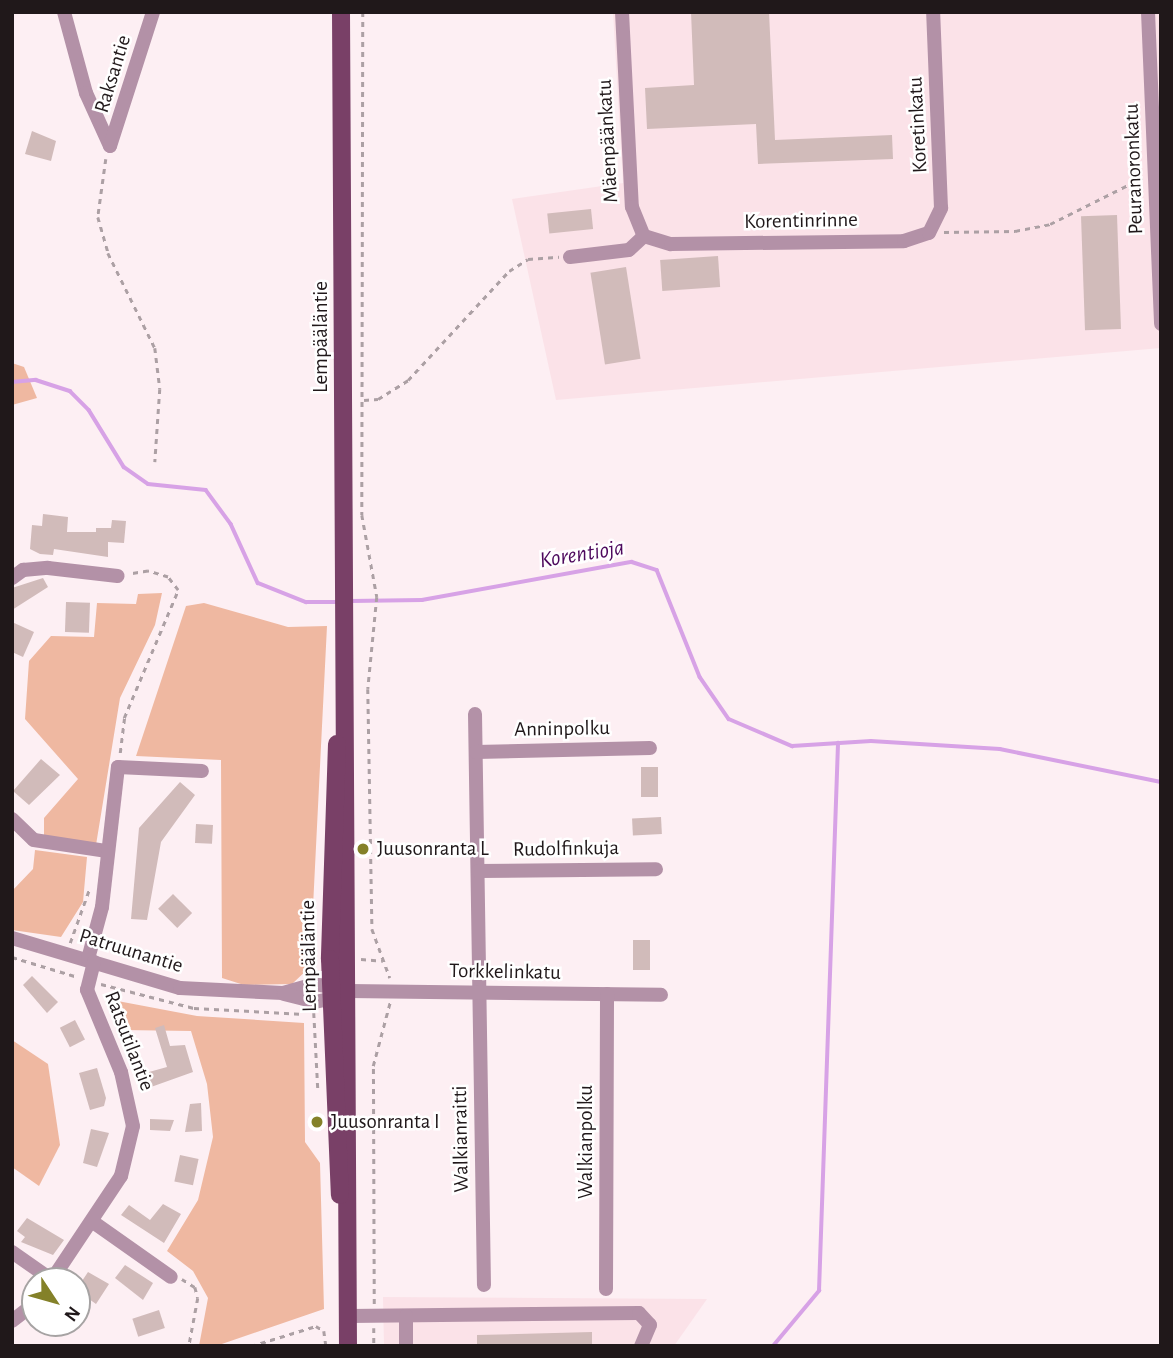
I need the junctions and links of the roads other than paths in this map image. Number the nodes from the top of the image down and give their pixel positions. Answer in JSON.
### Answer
{"nodes":[{"id":1,"x":64,"y":12,"type":"edge"},
{"id":2,"x":153,"y":12,"type":"edge"},
{"id":3,"x":341,"y":12,"type":"edge"},
{"id":4,"x":622,"y":12,"type":"edge"},
{"id":5,"x":933,"y":12,"type":"edge"},
{"id":6,"x":1148,"y":12,"type":"edge"},
{"id":7,"x":929,"y":233,"type":"joint"},
{"id":8,"x":644,"y":236,"type":"junction"},
{"id":9,"x":570,"y":257,"type":"road end"},
{"id":10,"x":1161,"y":324,"type":"edge"},
{"id":11,"x":118,"y":576,"type":"road end"},
{"id":12,"x":12,"y":578,"type":"edge"},
{"id":13,"x":344,"y":661,"type":"junction"},
{"id":14,"x":475,"y":714,"type":"dead end"},
{"id":15,"x":650,"y":748,"type":"dead end"},
{"id":16,"x":476,"y":752,"type":"junction"},
{"id":17,"x":202,"y":771,"type":"dead end"},
{"id":18,"x":12,"y":819,"type":"edge"},
{"id":19,"x":107,"y":851,"type":"junction"},
{"id":20,"x":656,"y":869,"type":"dead end"},
{"id":21,"x":478,"y":871,"type":"junction"},
{"id":22,"x":12,"y":938,"type":"edge"},
{"id":23,"x":91,"y":961,"type":"junction"},
{"id":24,"x":349,"y":991,"type":"junction"},
{"id":25,"x":480,"y":992,"type":"junction"},
{"id":26,"x":331,"y":993,"type":"junction"},
{"id":27,"x":607,"y":994,"type":"junction"},
{"id":28,"x":661,"y":995,"type":"dead end"},
{"id":29,"x":93,"y":1222,"type":"junction"},
{"id":30,"x":348,"y":1251,"type":"junction"},
{"id":31,"x":12,"y":1252,"type":"edge"},
{"id":32,"x":33,"y":1267,"type":"edge"},
{"id":33,"x":60,"y":1267,"type":"edge"},
{"id":34,"x":171,"y":1278,"type":"road end"},
{"id":35,"x":484,"y":1285,"type":"dead end"},
{"id":36,"x":606,"y":1289,"type":"dead end"},
{"id":37,"x":406,"y":1316,"type":"junction"},
{"id":38,"x":349,"y":1317,"type":"junction"},
{"id":39,"x":348,"y":1346,"type":"edge"},
{"id":40,"x":406,"y":1346,"type":"edge"},
{"id":41,"x":641,"y":1346,"type":"edge"}],
"edges":[{"from":1,"to":2,"type":"street","name":"Raksantie"},
{"from":3,"to":13,"type":"main road","name":"Lempääläntie"},
{"from":4,"to":8,"type":"street","name":"Mäenpäänkatu"},
{"from":5,"to":7,"type":"street","name":"Koretinkatu"},
{"from":6,"to":10,"type":"street","name":"Peuranoronkatu"},
{"from":7,"to":8,"type":"street","name":"Korentinrinne"},
{"from":8,"to":9,"type":"street"},
{"from":11,"to":12,"type":"street"},
{"from":13,"to":24,"type":"main road","name":"Lempääläntie"},
{"from":13,"to":26,"type":"main road","name":"Lempääläntie"},
{"from":14,"to":16,"type":"street","name":"Walkianraitti"},
{"from":15,"to":16,"type":"street","name":"Anninpolku"},
{"from":16,"to":21,"type":"street","name":"Walkianraitti"},
{"from":17,"to":19,"type":"street","name":"Ratsutilantie"},
{"from":18,"to":19,"type":"street"},
{"from":19,"to":23,"type":"street","name":"Ratsutilantie"},
{"from":20,"to":21,"type":"street","name":"Rudolfinkuja"},
{"from":21,"to":25,"type":"street","name":"Walkianraitti"},
{"from":22,"to":23,"type":"street","name":"Patruunantie"},
{"from":23,"to":26,"type":"street","name":"Patruunantie"},
{"from":23,"to":29,"type":"street","name":"Ratsutilantie"},
{"from":24,"to":25,"type":"street","name":"Torkkelinkatu"},
{"from":24,"to":26,"type":"street","name":"Patruunantie"},
{"from":24,"to":30,"type":"main road","name":"Lempääläntie"},
{"from":25,"to":27,"type":"street","name":"Torkkelinkatu"},
{"from":25,"to":35,"type":"street","name":"Walkianraitti"},
{"from":26,"to":30,"type":"main road","name":"Lempääläntie"},
{"from":27,"to":28,"type":"street","name":"Torkkelinkatu"},
{"from":27,"to":36,"type":"street","name":"Walkianpolku"},
{"from":29,"to":33,"type":"street","name":"Ratsutilantie"},
{"from":29,"to":34,"type":"street"},
{"from":30,"to":38,"type":"main road","name":"Lempääläntie"},
{"from":31,"to":32,"type":"street"},
{"from":37,"to":38,"type":"street"},
{"from":37,"to":40,"type":"street"},
{"from":37,"to":41,"type":"street"},
{"from":38,"to":39,"type":"main road","name":"Lempääläntie"}]}
